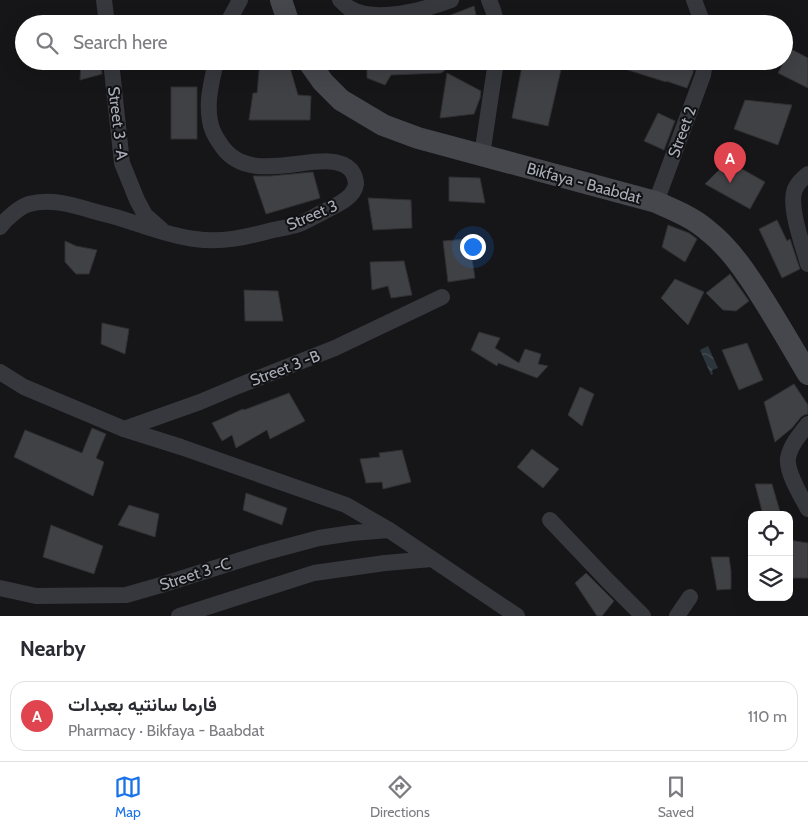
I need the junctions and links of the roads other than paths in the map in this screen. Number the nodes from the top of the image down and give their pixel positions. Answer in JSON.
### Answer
{"nodes":[{"id":1,"x":104,"y":0,"type":"edge"},
{"id":2,"x":240,"y":0,"type":"edge"},
{"id":3,"x":281,"y":0,"type":"edge"},
{"id":4,"x":340,"y":0,"type":"edge"},
{"id":5,"x":451,"y":0,"type":"edge"},
{"id":6,"x":489,"y":0,"type":"edge"},
{"id":7,"x":694,"y":0,"type":"edge"},
{"id":8,"x":105,"y":15,"type":"edge"},
{"id":9,"x":232,"y":15,"type":"edge"},
{"id":10,"x":287,"y":15,"type":"edge"},
{"id":11,"x":376,"y":15,"type":"edge"},
{"id":12,"x":391,"y":15,"type":"edge"},
{"id":13,"x":494,"y":15,"type":"edge"},
{"id":14,"x":700,"y":15,"type":"edge"},
{"id":15,"x":112,"y":70,"type":"edge"},
{"id":16,"x":214,"y":70,"type":"edge"},
{"id":17,"x":314,"y":70,"type":"edge"},
{"id":18,"x":495,"y":70,"type":"edge"},
{"id":19,"x":704,"y":70,"type":"edge"},
{"id":20,"x":482,"y":155,"type":"junction"},
{"id":21,"x":808,"y":174,"type":"edge"},
{"id":22,"x":656,"y":202,"type":"junction"},
{"id":23,"x":0,"y":228,"type":"edge"},
{"id":24,"x":165,"y":232,"type":"junction"},
{"id":25,"x":808,"y":264,"type":"edge"},
{"id":26,"x":442,"y":297,"type":"dead end"},
{"id":27,"x":0,"y":372,"type":"edge"},
{"id":28,"x":808,"y":374,"type":"edge"},
{"id":29,"x":808,"y":424,"type":"edge"},
{"id":30,"x":124,"y":429,"type":"junction"},
{"id":31,"x":808,"y":509,"type":"edge"},
{"id":32,"x":550,"y":520,"type":"dead end"},
{"id":33,"x":389,"y":530,"type":"junction"},
{"id":34,"x":432,"y":559,"type":"junction"},
{"id":35,"x":0,"y":588,"type":"edge"},
{"id":36,"x":690,"y":596,"type":"dead end"},
{"id":37,"x":179,"y":616,"type":"edge"},
{"id":38,"x":517,"y":616,"type":"edge"},
{"id":39,"x":643,"y":616,"type":"edge"},
{"id":40,"x":677,"y":616,"type":"edge"}],
"edges":[{"from":1,"to":8,"type":"street"},
{"from":2,"to":9,"type":"street"},
{"from":3,"to":10,"type":"main road"},
{"from":4,"to":11,"type":"street"},
{"from":5,"to":12,"type":"street"},
{"from":6,"to":13,"type":"street"},
{"from":7,"to":14,"type":"street"},
{"from":15,"to":24,"type":"street","name":"Street 3 -A"},
{"from":16,"to":24,"type":"street","name":"Street 3"},
{"from":17,"to":20,"type":"main road","name":"Bikfaya - Baabdat"},
{"from":18,"to":20,"type":"street"},
{"from":19,"to":22,"type":"street","name":"Street 2"},
{"from":20,"to":22,"type":"main road","name":"Bikfaya - Baabdat"},
{"from":21,"to":25,"type":"street"},
{"from":22,"to":28,"type":"main road","name":"Bikfaya - Baabdat"},
{"from":23,"to":24,"type":"street","name":"Street 3"},
{"from":26,"to":30,"type":"street","name":"Street 3 -B"},
{"from":27,"to":30,"type":"street"},
{"from":29,"to":31,"type":"street"},
{"from":30,"to":33,"type":"street"},
{"from":32,"to":39,"type":"street"},
{"from":33,"to":34,"type":"street"},
{"from":33,"to":35,"type":"street","name":"Street 3 -C"},
{"from":34,"to":37,"type":"street"},
{"from":34,"to":38,"type":"street"},
{"from":36,"to":40,"type":"street"}]}
